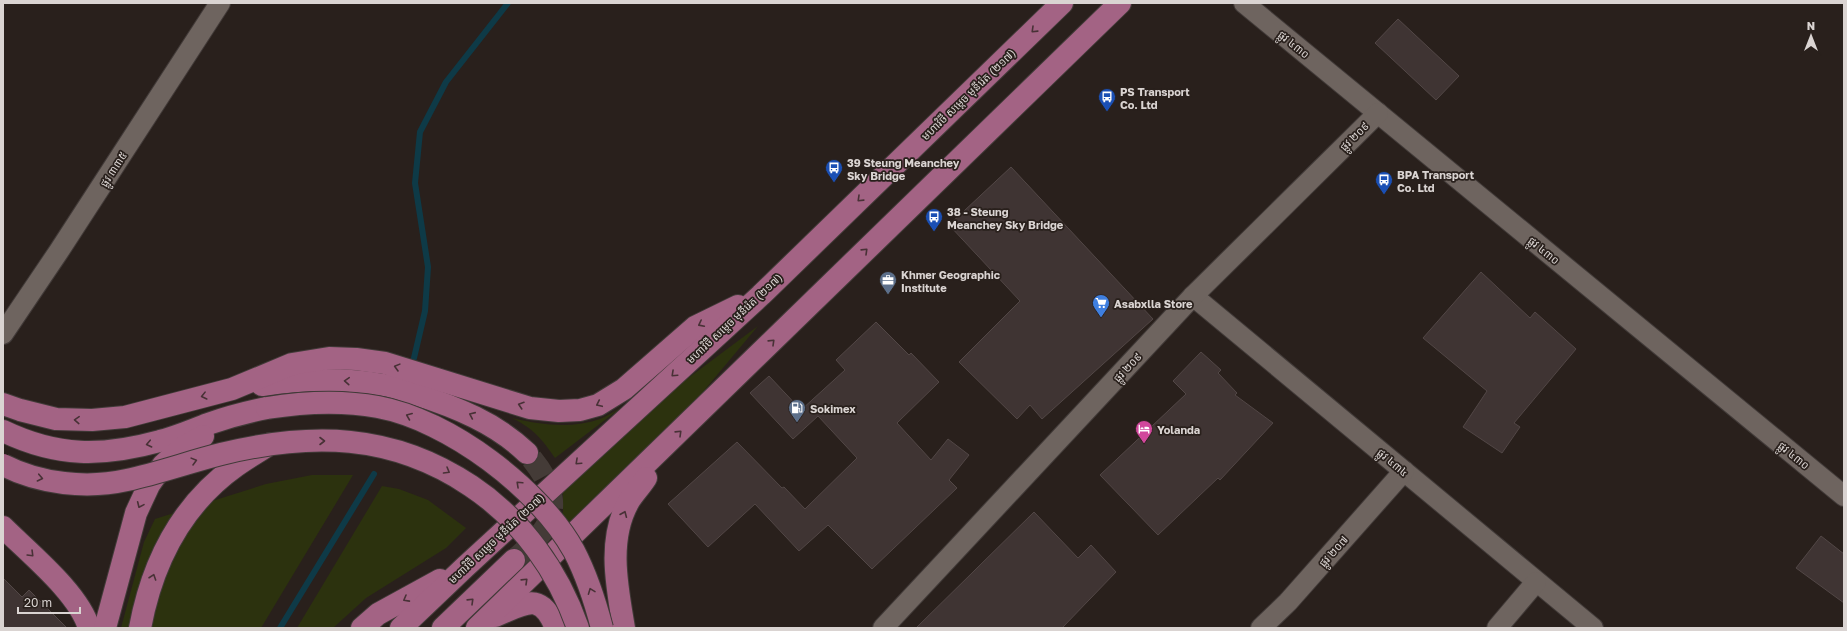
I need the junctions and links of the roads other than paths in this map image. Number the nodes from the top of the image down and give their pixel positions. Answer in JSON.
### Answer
{"nodes":[{"id":1,"x":220,"y":3,"type":"edge"},
{"id":2,"x":1062,"y":3,"type":"edge"},
{"id":3,"x":1120,"y":3,"type":"edge"},
{"id":4,"x":1244,"y":3,"type":"edge"},
{"id":5,"x":1378,"y":113,"type":"junction"},
{"id":6,"x":761,"y":295,"type":"junction"},
{"id":7,"x":1193,"y":296,"type":"junction"},
{"id":8,"x":3,"y":334,"type":"edge"},
{"id":9,"x":232,"y":389,"type":"junction"},
{"id":10,"x":3,"y":404,"type":"edge"},
{"id":11,"x":238,"y":414,"type":"junction"},
{"id":12,"x":3,"y":431,"type":"edge"},
{"id":13,"x":270,"y":444,"type":"junction"},
{"id":14,"x":662,"y":449,"type":"junction"},
{"id":15,"x":527,"y":453,"type":"tunnel mouth"},
{"id":16,"x":3,"y":465,"type":"edge"},
{"id":17,"x":1404,"y":471,"type":"junction"},
{"id":18,"x":1843,"y":494,"type":"edge"},
{"id":19,"x":3,"y":527,"type":"edge"},
{"id":20,"x":514,"y":560,"type":"tunnel mouth"},
{"id":21,"x":465,"y":566,"type":"junction"},
{"id":22,"x":1536,"y":582,"type":"junction"},
{"id":23,"x":481,"y":624,"type":"edge"},
{"id":24,"x":89,"y":628,"type":"edge"},
{"id":25,"x":105,"y":628,"type":"edge"},
{"id":26,"x":140,"y":628,"type":"edge"},
{"id":27,"x":362,"y":628,"type":"edge"},
{"id":28,"x":401,"y":628,"type":"edge"},
{"id":29,"x":443,"y":628,"type":"edge"},
{"id":30,"x":556,"y":628,"type":"edge"},
{"id":31,"x":578,"y":628,"type":"edge"},
{"id":32,"x":602,"y":628,"type":"edge"},
{"id":33,"x":624,"y":628,"type":"edge"},
{"id":34,"x":883,"y":628,"type":"edge"},
{"id":35,"x":1261,"y":628,"type":"edge"},
{"id":36,"x":1497,"y":628,"type":"edge"},
{"id":37,"x":1592,"y":628,"type":"edge"}],
"edges":[{"from":1,"to":8,"type":"street","name":"ផ្លូវ ៣៣៥"},
{"from":2,"to":6,"type":"main road","name":"មហាវិថី សម្តេច មុនីរ៉េត (២១៧)","one_way":true},
{"from":14,"to":3,"type":"main road","one_way":true},
{"from":4,"to":5,"type":"street","name":"ផ្លូវ ៤៣០"},
{"from":5,"to":7,"type":"street","name":"ផ្លូវ ២០៩"},
{"from":5,"to":18,"type":"street","name":"ផ្លូវ ៤៣០"},
{"from":6,"to":9,"type":"main road","one_way":true},
{"from":6,"to":21,"type":"main road","name":"មហាវិថី សម្តេច មុនីរ៉េត (២១៧)","one_way":true},
{"from":7,"to":17,"type":"street","name":"ផ្លូវ ៤៣៤"},
{"from":7,"to":34,"type":"street","name":"ផ្លូវ ២០៩"},
{"from":9,"to":10,"type":"main road","one_way":true},
{"from":15,"to":9,"type":"main road","one_way":true},
{"from":11,"to":12,"type":"main road","one_way":true},
{"from":11,"to":25,"type":"main road","one_way":true},
{"from":32,"to":11,"type":"main road","one_way":true,"bridge":true},
{"from":16,"to":13,"type":"main road","one_way":true,"bridge":true},
{"from":26,"to":13,"type":"main road","one_way":true},
{"from":13,"to":31,"type":"main road","one_way":true,"bridge":true},
{"from":23,"to":14,"type":"main road","one_way":true},
{"from":33,"to":14,"type":"main road","one_way":true},
{"from":17,"to":22,"type":"street","name":"ផ្លូវ ៤៣៤"},
{"from":17,"to":35,"type":"street","name":"ផ្លូវ ២០៧"},
{"from":19,"to":24,"type":"main road","one_way":true},
{"from":29,"to":20,"type":"main road","one_way":true},
{"from":21,"to":27,"type":"main road","one_way":true},
{"from":21,"to":28,"type":"main road","name":"មហាវិថី សម្តេច មុនីរ៉េត (២១៧)"},
{"from":22,"to":36,"type":"street"},
{"from":22,"to":37,"type":"street","name":"ផ្លូវ ៤៣៤"},
{"from":23,"to":30,"type":"main road"}]}
